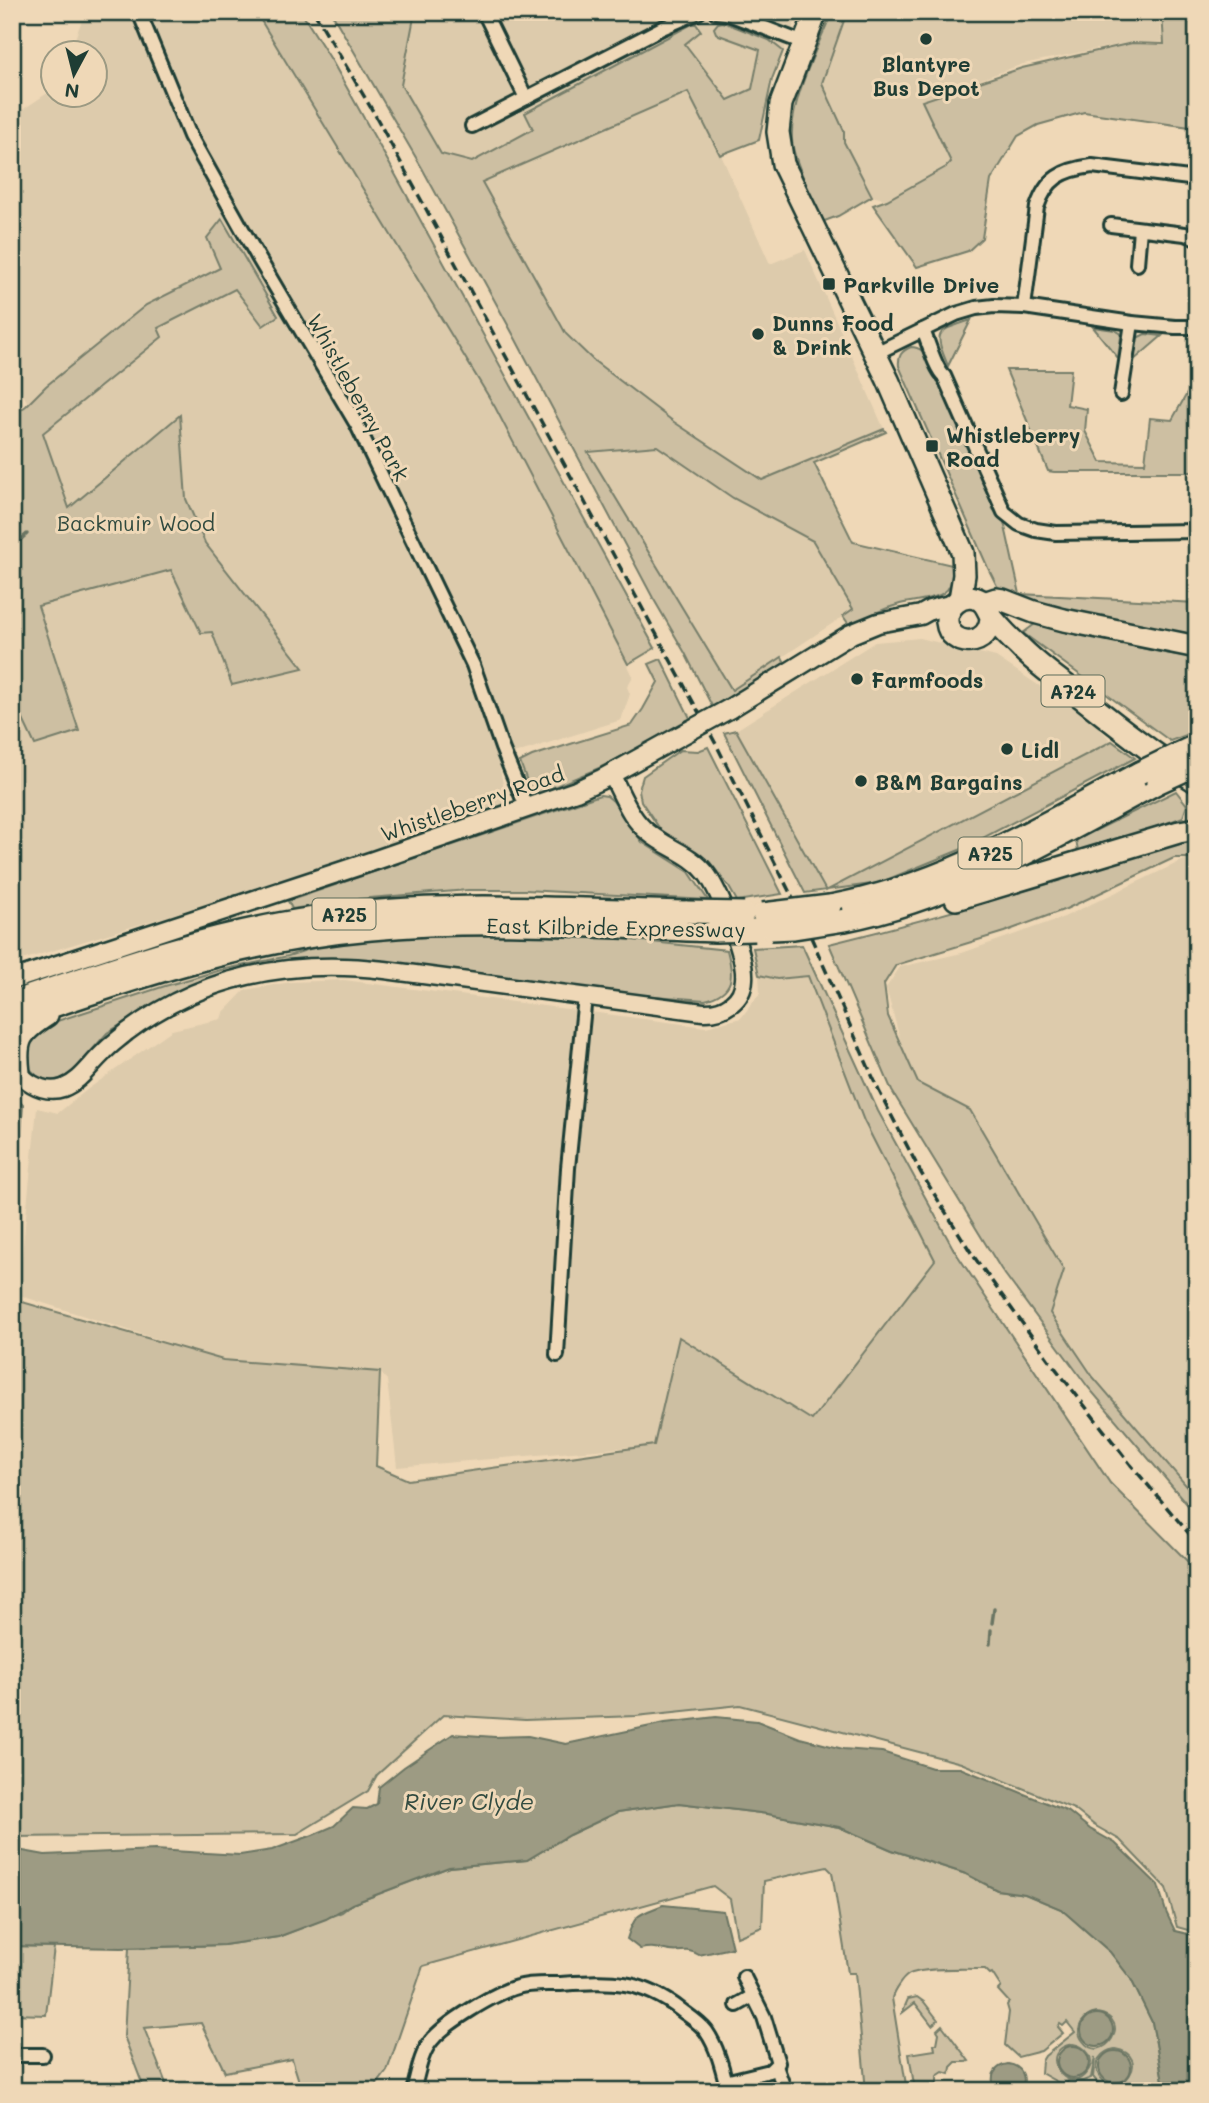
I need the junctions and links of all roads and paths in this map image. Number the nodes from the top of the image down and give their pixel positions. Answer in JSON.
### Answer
{"nodes":[{"id":1,"x":139,"y":12,"type":"edge"},
{"id":2,"x":484,"y":12,"type":"edge"},
{"id":3,"x":699,"y":12,"type":"edge"},
{"id":4,"x":716,"y":12,"type":"edge"},
{"id":5,"x":816,"y":12,"type":"edge"},
{"id":6,"x":804,"y":43,"type":"junction"},
{"id":7,"x":526,"y":98,"type":"junction"},
{"id":8,"x":472,"y":126,"type":"dead end"},
{"id":9,"x":1197,"y":179,"type":"edge"},
{"id":10,"x":1111,"y":225,"type":"dead end"},
{"id":11,"x":1140,"y":229,"type":"junction"},
{"id":12,"x":1197,"y":238,"type":"edge"},
{"id":13,"x":1136,"y":264,"type":"dead end"},
{"id":14,"x":1024,"y":307,"type":"junction"},
{"id":15,"x":1132,"y":323,"type":"junction"},
{"id":16,"x":1197,"y":327,"type":"edge"},
{"id":17,"x":923,"y":330,"type":"junction"},
{"id":18,"x":876,"y":353,"type":"junction"},
{"id":19,"x":1121,"y":394,"type":"dead end"},
{"id":20,"x":1197,"y":531,"type":"edge"},
{"id":21,"x":973,"y":604,"type":"junction"},
{"id":22,"x":921,"y":615,"type":"junction"},
{"id":23,"x":949,"y":628,"type":"junction"},
{"id":24,"x":979,"y":639,"type":"junction"},
{"id":25,"x":1017,"y":645,"type":"junction"},
{"id":26,"x":1197,"y":647,"type":"edge"},
{"id":27,"x":1193,"y":762,"type":"edge"},
{"id":28,"x":611,"y":774,"type":"junction"},
{"id":29,"x":1148,"y":778,"type":"junction"},
{"id":30,"x":527,"y":809,"type":"junction"},
{"id":31,"x":1197,"y":817,"type":"edge"},
{"id":32,"x":1188,"y":830,"type":"edge"},
{"id":33,"x":837,"y":913,"type":"junction"},
{"id":34,"x":869,"y":916,"type":"junction"},
{"id":35,"x":758,"y":922,"type":"junction"},
{"id":36,"x":12,"y":980,"type":"edge"},
{"id":37,"x":585,"y":996,"type":"junction"},
{"id":38,"x":12,"y":1002,"type":"edge"},
{"id":39,"x":60,"y":1003,"type":"junction"},
{"id":40,"x":12,"y":1020,"type":"edge"},
{"id":41,"x":18,"y":1072,"type":"edge"},
{"id":42,"x":557,"y":1355,"type":"dead end"},
{"id":43,"x":744,"y":1977,"type":"dead end"},
{"id":44,"x":753,"y":1996,"type":"junction"},
{"id":45,"x":737,"y":2005,"type":"dead end"},
{"id":46,"x":12,"y":2054,"type":"edge"},
{"id":47,"x":43,"y":2055,"type":"dead end"},
{"id":48,"x":776,"y":2066,"type":"junction"},
{"id":49,"x":727,"y":2086,"type":"edge"},
{"id":50,"x":413,"y":2091,"type":"edge"},
{"id":51,"x":785,"y":2091,"type":"edge"}],
"edges":[{"from":1,"to":30,"type":"street","name":"Whistleberry Park"},
{"from":2,"to":7,"type":"street"},
{"from":3,"to":7,"type":"street"},
{"from":4,"to":6,"type":"street"},
{"from":5,"to":6,"type":"main road"},
{"from":6,"to":18,"type":"main road"},
{"from":7,"to":8,"type":"street"},
{"from":9,"to":14,"type":"street"},
{"from":10,"to":11,"type":"street"},
{"from":11,"to":12,"type":"street"},
{"from":11,"to":13,"type":"street"},
{"from":14,"to":15,"type":"street"},
{"from":14,"to":17,"type":"street"},
{"from":15,"to":16,"type":"street"},
{"from":15,"to":19,"type":"street"},
{"from":17,"to":18,"type":"street"},
{"from":17,"to":20,"type":"street"},
{"from":18,"to":21,"type":"main road"},
{"from":21,"to":22,"type":"main road","name":"Whistleberry Road"},
{"from":21,"to":23,"type":"main road"},
{"from":21,"to":24,"type":"main road"},
{"from":21,"to":25,"type":"main road","number":"A724"},
{"from":21,"to":26,"type":"main road"},
{"from":22,"to":23,"type":"main road"},
{"from":22,"to":28,"type":"main road","name":"Whistleberry Road","bridge":true},
{"from":23,"to":24,"type":"main road"},
{"from":24,"to":25,"type":"main road"},
{"from":25,"to":27,"type":"main road","number":"A724"},
{"from":27,"to":29,"type":"main road","name":"East Kilbride Expressway","number":"A725","bridge":true},
{"from":28,"to":30,"type":"main road","name":"Whistleberry Road"},
{"from":28,"to":37,"type":"street"},
{"from":29,"to":33,"type":"main road","number":"A725"},
{"from":29,"to":34,"type":"main road","name":"East Kilbride Expressway","number":"A725"},
{"from":30,"to":36,"type":"main road","name":"Whistleberry Road"},
{"from":31,"to":32,"type":"main road","number":"A725"},
{"from":32,"to":34,"type":"main road","number":"A725"},
{"from":33,"to":34,"type":"main road","name":"East Kilbride Expressway","number":"A725"},
{"from":33,"to":35,"type":"main road","name":"East Kilbride Expressway","number":"A725","bridge":true},
{"from":35,"to":38,"type":"main road","name":"East Kilbride Expressway","number":"A725","bridge":true},
{"from":35,"to":39,"type":"main road","name":"East Kilbride Expressway","number":"A725","bridge":true},
{"from":37,"to":41,"type":"street"},
{"from":37,"to":42,"type":"street"},
{"from":39,"to":40,"type":"main road","name":"East Kilbride Expressway","number":"A725"},
{"from":39,"to":41,"type":"main road"},
{"from":43,"to":44,"type":"street"},
{"from":44,"to":45,"type":"street"},
{"from":44,"to":48,"type":"street"},
{"from":46,"to":47,"type":"street"},
{"from":48,"to":49,"type":"street"},
{"from":48,"to":51,"type":"street"},
{"from":49,"to":50,"type":"street"}]}
